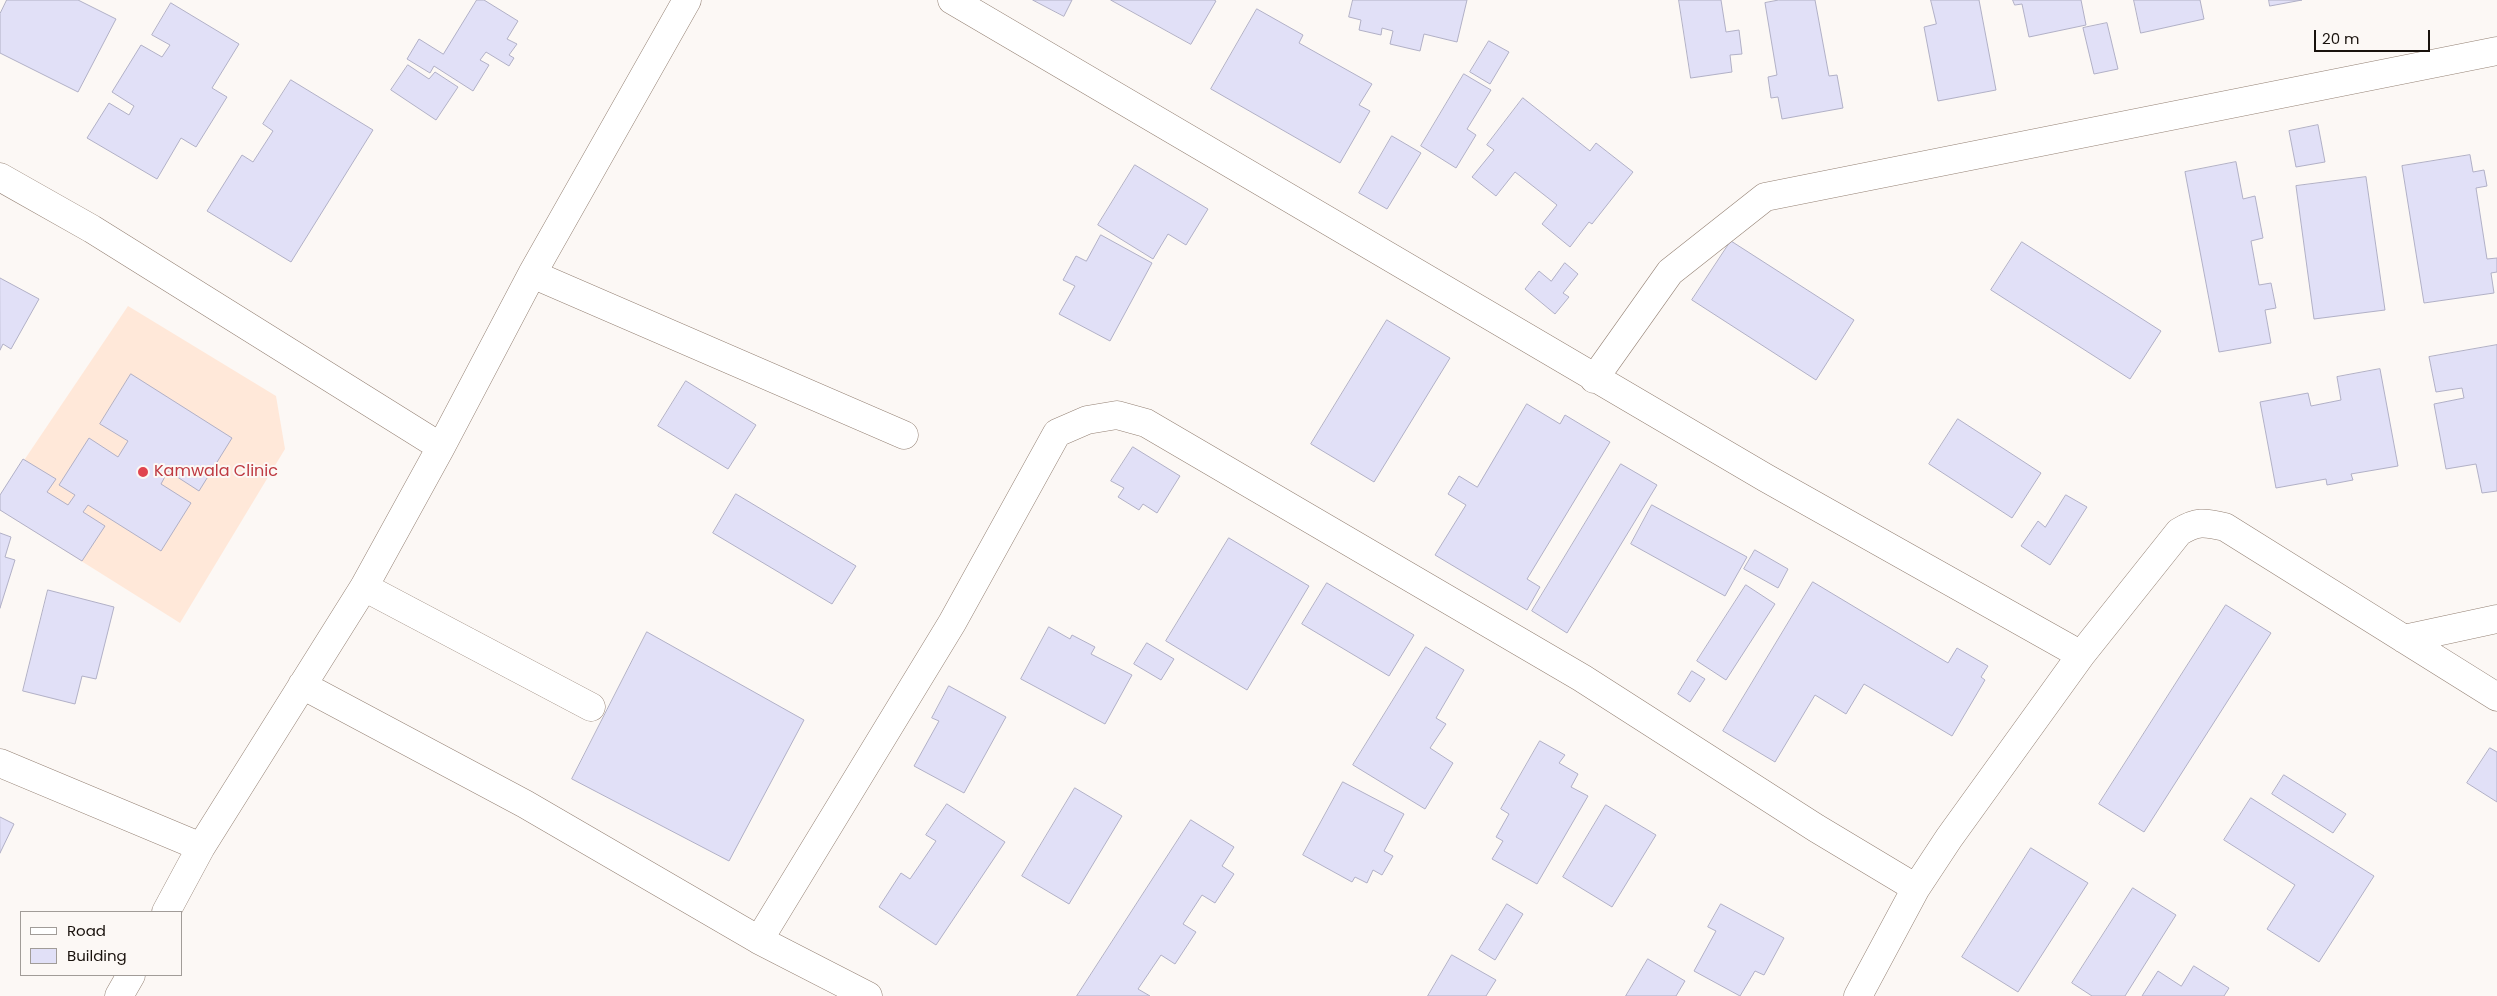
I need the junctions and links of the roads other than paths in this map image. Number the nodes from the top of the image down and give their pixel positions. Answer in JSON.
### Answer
{"nodes":[{"id":1,"x":687,"y":0,"type":"edge"},
{"id":2,"x":952,"y":0,"type":"edge"},
{"id":3,"x":2497,"y":51,"type":"edge"},
{"id":4,"x":0,"y":177,"type":"edge"},
{"id":5,"x":532,"y":274,"type":"junction"},
{"id":6,"x":1594,"y":379,"type":"junction"},
{"id":7,"x":904,"y":435,"type":"dead end"},
{"id":8,"x":441,"y":447,"type":"junction"},
{"id":9,"x":364,"y":587,"type":"junction"},
{"id":10,"x":2497,"y":619,"type":"edge"},
{"id":11,"x":2404,"y":640,"type":"junction"},
{"id":12,"x":2081,"y":655,"type":"junction"},
{"id":13,"x":302,"y":685,"type":"junction"},
{"id":14,"x":2497,"y":697,"type":"edge"},
{"id":15,"x":592,"y":707,"type":"dead end"},
{"id":16,"x":0,"y":763,"type":"edge"},
{"id":17,"x":201,"y":848,"type":"junction"},
{"id":18,"x":1916,"y":888,"type":"junction"},
{"id":19,"x":167,"y":911,"type":"edge"},
{"id":20,"x":758,"y":940,"type":"junction"},
{"id":21,"x":130,"y":976,"type":"edge"},
{"id":22,"x":118,"y":996,"type":"edge"},
{"id":23,"x":868,"y":996,"type":"edge"},
{"id":24,"x":1858,"y":996,"type":"edge"}],
"edges":[{"from":1,"to":5,"type":"street"},
{"from":2,"to":6,"type":"street"},
{"from":3,"to":6,"type":"street"},
{"from":4,"to":8,"type":"street"},
{"from":5,"to":7,"type":"street"},
{"from":5,"to":8,"type":"street"},
{"from":6,"to":12,"type":"street"},
{"from":8,"to":9,"type":"street"},
{"from":9,"to":13,"type":"street"},
{"from":9,"to":15,"type":"street"},
{"from":10,"to":11,"type":"street"},
{"from":11,"to":12,"type":"street"},
{"from":11,"to":14,"type":"street"},
{"from":12,"to":18,"type":"street"},
{"from":13,"to":17,"type":"street"},
{"from":13,"to":20,"type":"street"},
{"from":16,"to":17,"type":"street"},
{"from":17,"to":19,"type":"street"},
{"from":18,"to":20,"type":"street"},
{"from":18,"to":24,"type":"street"},
{"from":20,"to":23,"type":"street"},
{"from":21,"to":22,"type":"street"}]}
